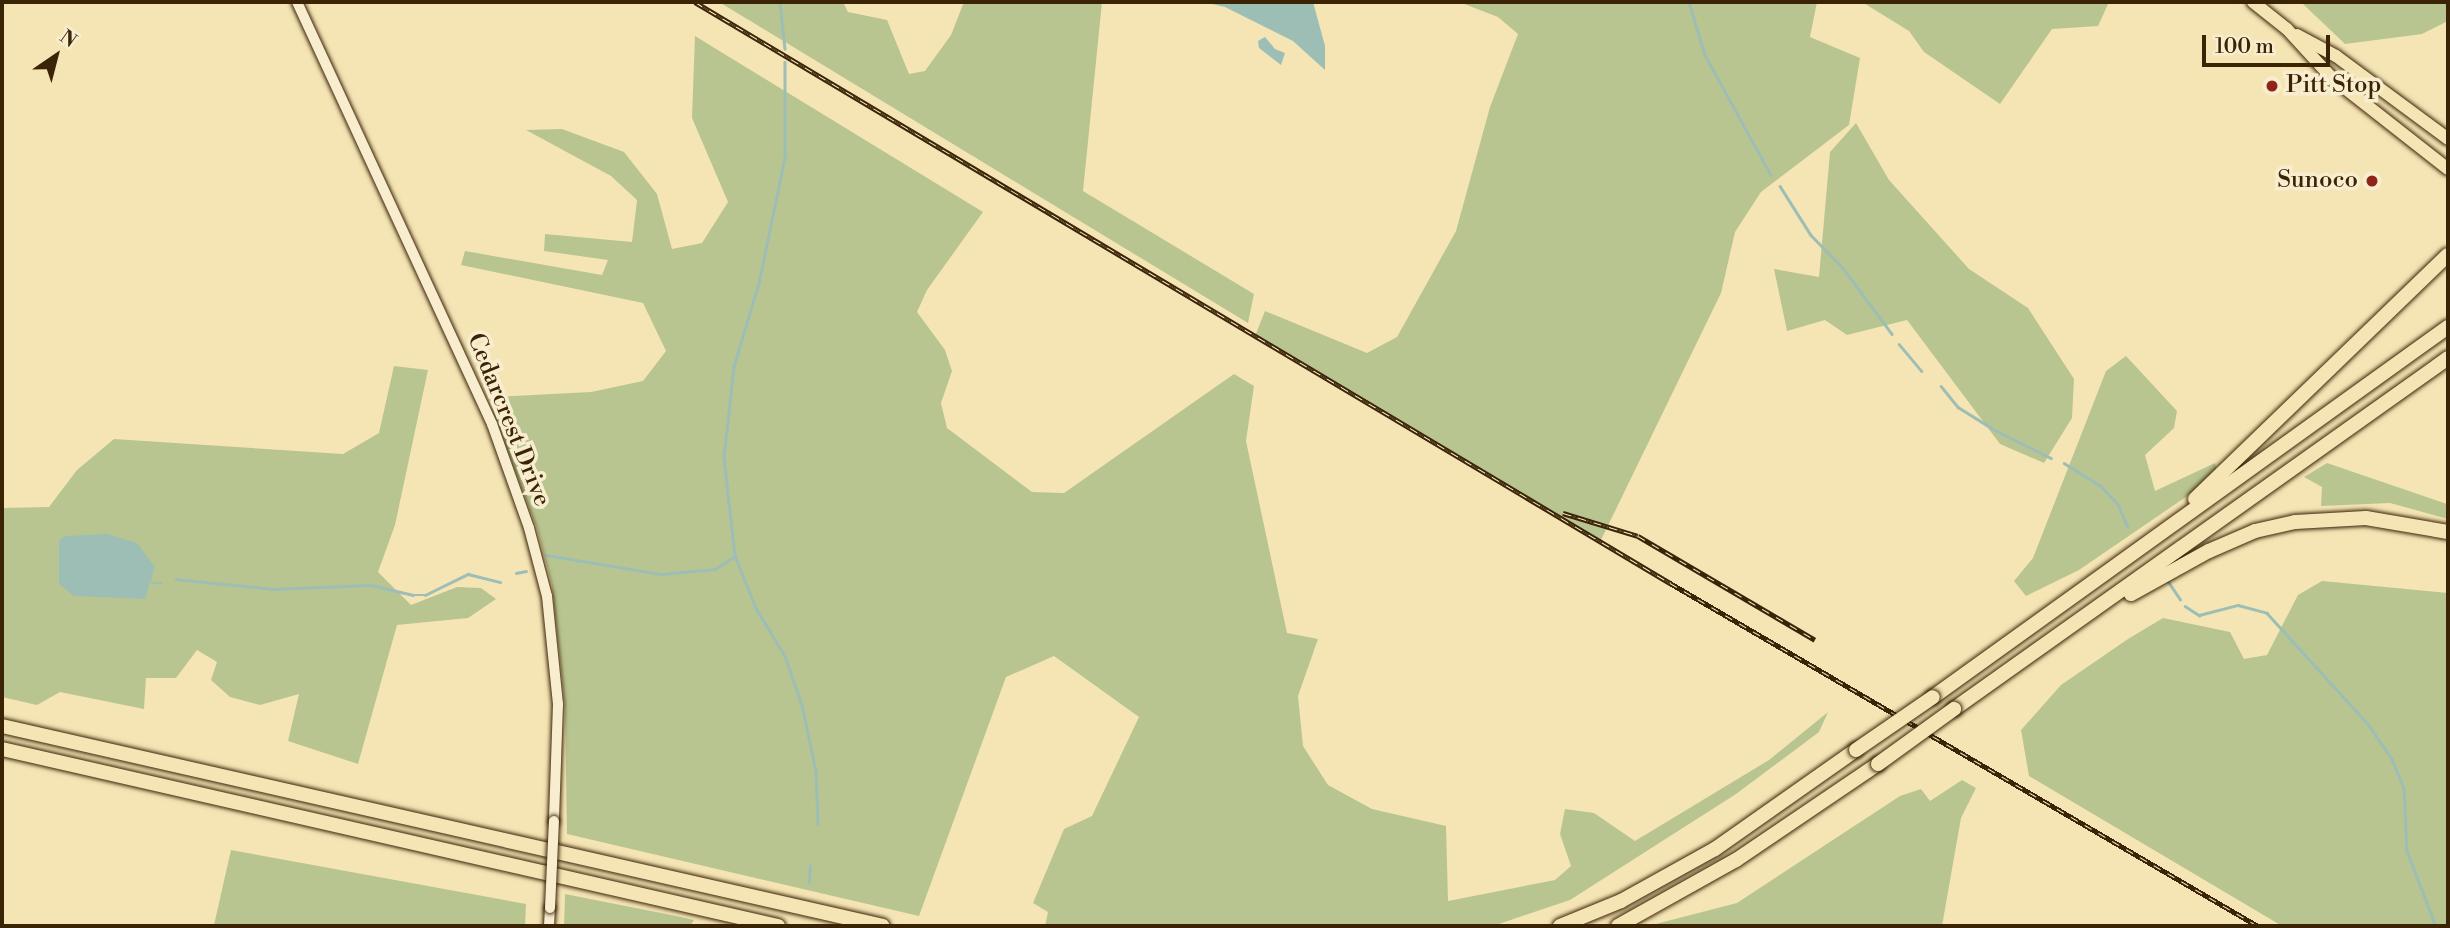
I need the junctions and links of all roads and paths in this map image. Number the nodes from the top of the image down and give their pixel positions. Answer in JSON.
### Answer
{"nodes":[{"id":1,"x":297,"y":2,"type":"edge"},
{"id":2,"x":2253,"y":2,"type":"edge"},
{"id":3,"x":2287,"y":29,"type":"junction"},
{"id":4,"x":2448,"y":139,"type":"edge"},
{"id":5,"x":2448,"y":169,"type":"edge"},
{"id":6,"x":2448,"y":255,"type":"edge"},
{"id":7,"x":2448,"y":327,"type":"edge"},
{"id":8,"x":2448,"y":358,"type":"edge"},
{"id":9,"x":2448,"y":532,"type":"edge"},
{"id":10,"x":2157,"y":534,"type":"junction"},
{"id":11,"x":2040,"y":650,"type":"junction"},
{"id":12,"x":2,"y":726,"type":"edge"},
{"id":13,"x":2,"y":749,"type":"edge"},
{"id":14,"x":550,"y":926,"type":"edge"},
{"id":15,"x":778,"y":926,"type":"edge"},
{"id":16,"x":883,"y":926,"type":"edge"},
{"id":17,"x":1560,"y":926,"type":"edge"},
{"id":18,"x":1618,"y":926,"type":"edge"}],
"edges":[{"from":1,"to":14,"type":"street","name":"Cedarcrest Drive","bridge":true},
{"from":2,"to":3,"type":"main road"},
{"from":3,"to":4,"type":"main road"},
{"from":3,"to":5,"type":"main road"},
{"from":6,"to":10,"type":"highway"},
{"from":7,"to":10,"type":"highway"},
{"from":8,"to":11,"type":"highway"},
{"from":9,"to":11,"type":"highway"},
{"from":10,"to":17,"type":"highway","bridge":true},
{"from":11,"to":18,"type":"highway","bridge":true},
{"from":12,"to":16,"type":"highway"},
{"from":13,"to":15,"type":"highway"}]}
